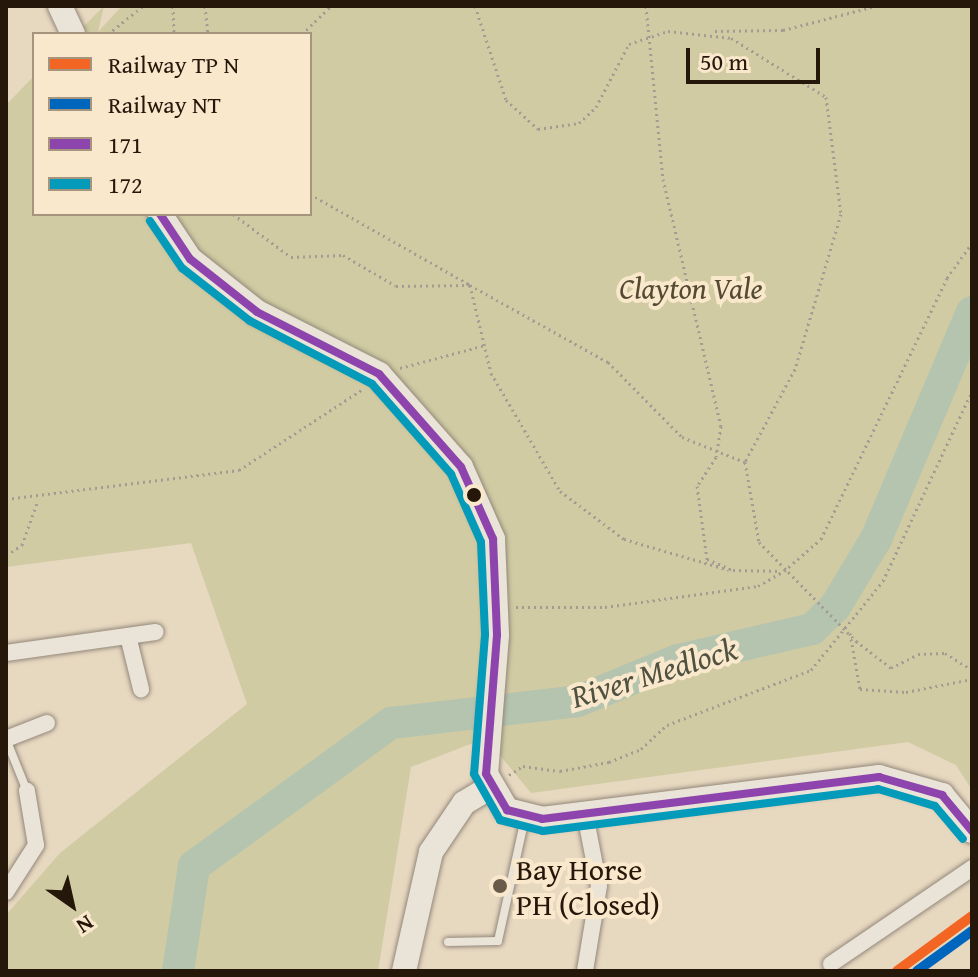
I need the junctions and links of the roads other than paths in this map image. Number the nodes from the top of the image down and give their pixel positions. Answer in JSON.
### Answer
{"nodes":[{"id":1,"x":60,"y":6,"type":"edge"},
{"id":2,"x":72,"y":32,"type":"edge"},
{"id":3,"x":161,"y":216,"type":"edge"},
{"id":4,"x":156,"y":632,"type":"dead end"},
{"id":5,"x":128,"y":636,"type":"junction"},
{"id":6,"x":6,"y":653,"type":"edge"},
{"id":7,"x":141,"y":689,"type":"dead end"},
{"id":8,"x":47,"y":723,"type":"dead end"},
{"id":9,"x":6,"y":739,"type":"edge"},
{"id":10,"x":489,"y":788,"type":"junction"},
{"id":11,"x":27,"y":791,"type":"joint"},
{"id":12,"x":585,"y":814,"type":"junction"},
{"id":13,"x":525,"y":818,"type":"junction"},
{"id":14,"x":972,"y":831,"type":"edge"},
{"id":15,"x":972,"y":868,"type":"edge"},
{"id":16,"x":6,"y":892,"type":"edge"},
{"id":17,"x":448,"y":942,"type":"dead end"},
{"id":18,"x":831,"y":964,"type":"dead end"},
{"id":19,"x":404,"y":971,"type":"edge"},
{"id":20,"x":585,"y":971,"type":"edge"}],
"edges":[{"from":1,"to":2,"type":"street"},
{"from":3,"to":10,"type":"street"},
{"from":4,"to":5,"type":"street"},
{"from":5,"to":6,"type":"street"},
{"from":5,"to":7,"type":"street"},
{"from":8,"to":9,"type":"street"},
{"from":9,"to":11,"type":"lane"},
{"from":10,"to":13,"type":"street"},
{"from":10,"to":19,"type":"street"},
{"from":11,"to":16,"type":"street"},
{"from":12,"to":13,"type":"street"},
{"from":12,"to":14,"type":"street"},
{"from":12,"to":20,"type":"street"},
{"from":13,"to":17,"type":"lane"},
{"from":15,"to":18,"type":"street"}]}
